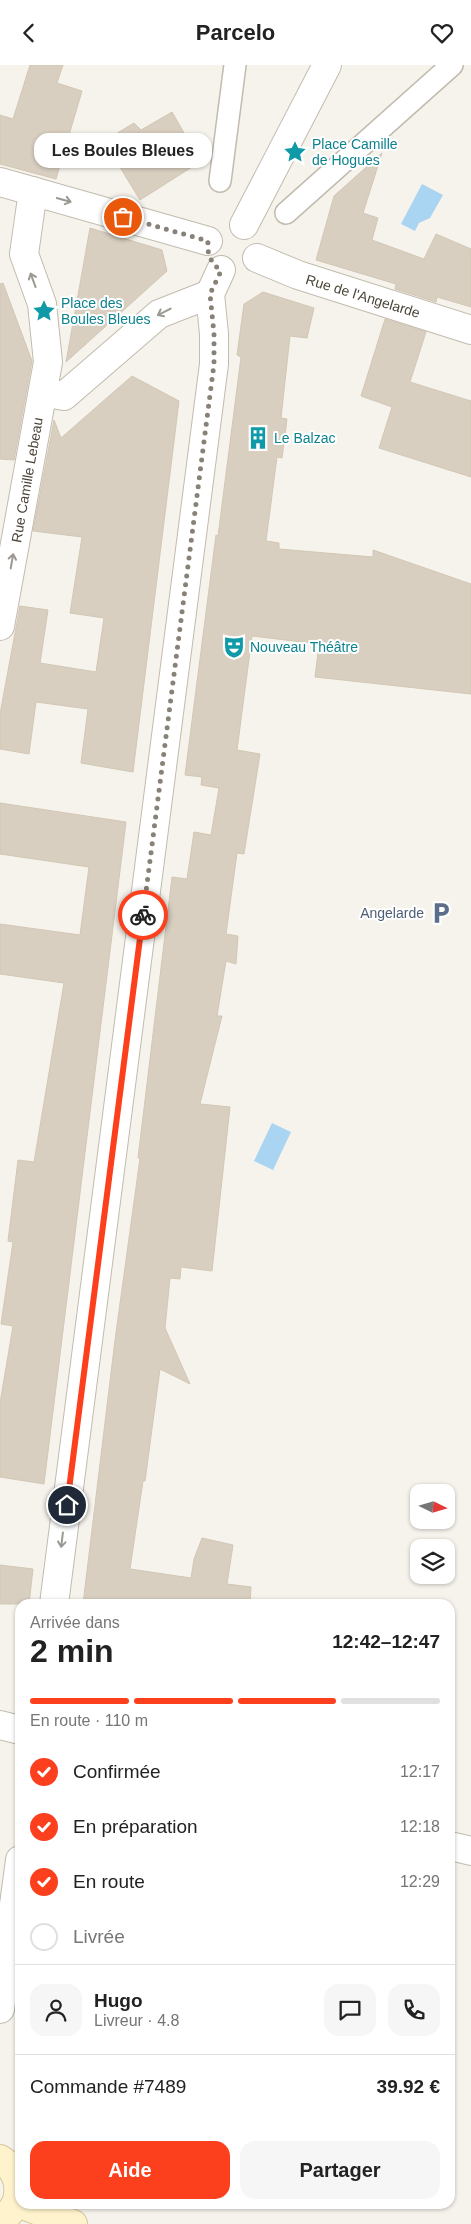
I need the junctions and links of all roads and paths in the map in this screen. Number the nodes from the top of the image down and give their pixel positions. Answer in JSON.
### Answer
{"nodes":[{"id":1,"x":235,"y":65,"type":"edge"},
{"id":2,"x":327,"y":65,"type":"edge"},
{"id":3,"x":452,"y":65,"type":"edge"},
{"id":4,"x":220,"y":181,"type":"dead end"},
{"id":5,"x":0,"y":182,"type":"edge"},
{"id":6,"x":33,"y":191,"type":"junction"},
{"id":7,"x":286,"y":213,"type":"dead end"},
{"id":8,"x":244,"y":225,"type":"junction"},
{"id":9,"x":208,"y":241,"type":"junction"},
{"id":10,"x":256,"y":258,"type":"junction"},
{"id":11,"x":215,"y":282,"type":"junction"},
{"id":12,"x":471,"y":330,"type":"edge"},
{"id":13,"x":43,"y":392,"type":"junction"},
{"id":14,"x":0,"y":627,"type":"edge"},
{"id":15,"x":55,"y":1599,"type":"edge"},
{"id":16,"x":0,"y":1725,"type":"edge"},
{"id":17,"x":15,"y":1729,"type":"edge"},
{"id":18,"x":455,"y":1846,"type":"edge"},
{"id":19,"x":471,"y":1851,"type":"edge"},
{"id":20,"x":15,"y":1897,"type":"edge"},
{"id":21,"x":0,"y":2009,"type":"edge"},
{"id":22,"x":0,"y":2159,"type":"edge"},
{"id":23,"x":15,"y":2174,"type":"edge"},
{"id":24,"x":21,"y":2209,"type":"edge"},
{"id":25,"x":73,"y":2224,"type":"edge"}],
"edges":[{"from":1,"to":4,"type":"lane"},
{"from":2,"to":8,"type":"street"},
{"from":3,"to":7,"type":"lane"},
{"from":5,"to":6,"type":"street"},
{"from":6,"to":9,"type":"street","one_way":true},
{"from":13,"to":6,"type":"street","name":"Rue Camille Lebeau","one_way":true},
{"from":8,"to":9,"type":"street"},
{"from":8,"to":10,"type":"street"},
{"from":9,"to":11,"type":"street"},
{"from":10,"to":11,"type":"street"},
{"from":10,"to":12,"type":"street","name":"Rue de l'Angelarde"},
{"from":11,"to":13,"type":"street","one_way":true},
{"from":11,"to":15,"type":"street","one_way":true},
{"from":14,"to":13,"type":"street","name":"Rue Camille Lebeau","one_way":true},
{"from":16,"to":17,"type":"street"},
{"from":18,"to":19,"type":"street"},
{"from":20,"to":21,"type":"street"},
{"from":22,"to":23,"type":"main road"},
{"from":24,"to":25,"type":"main road"}]}
